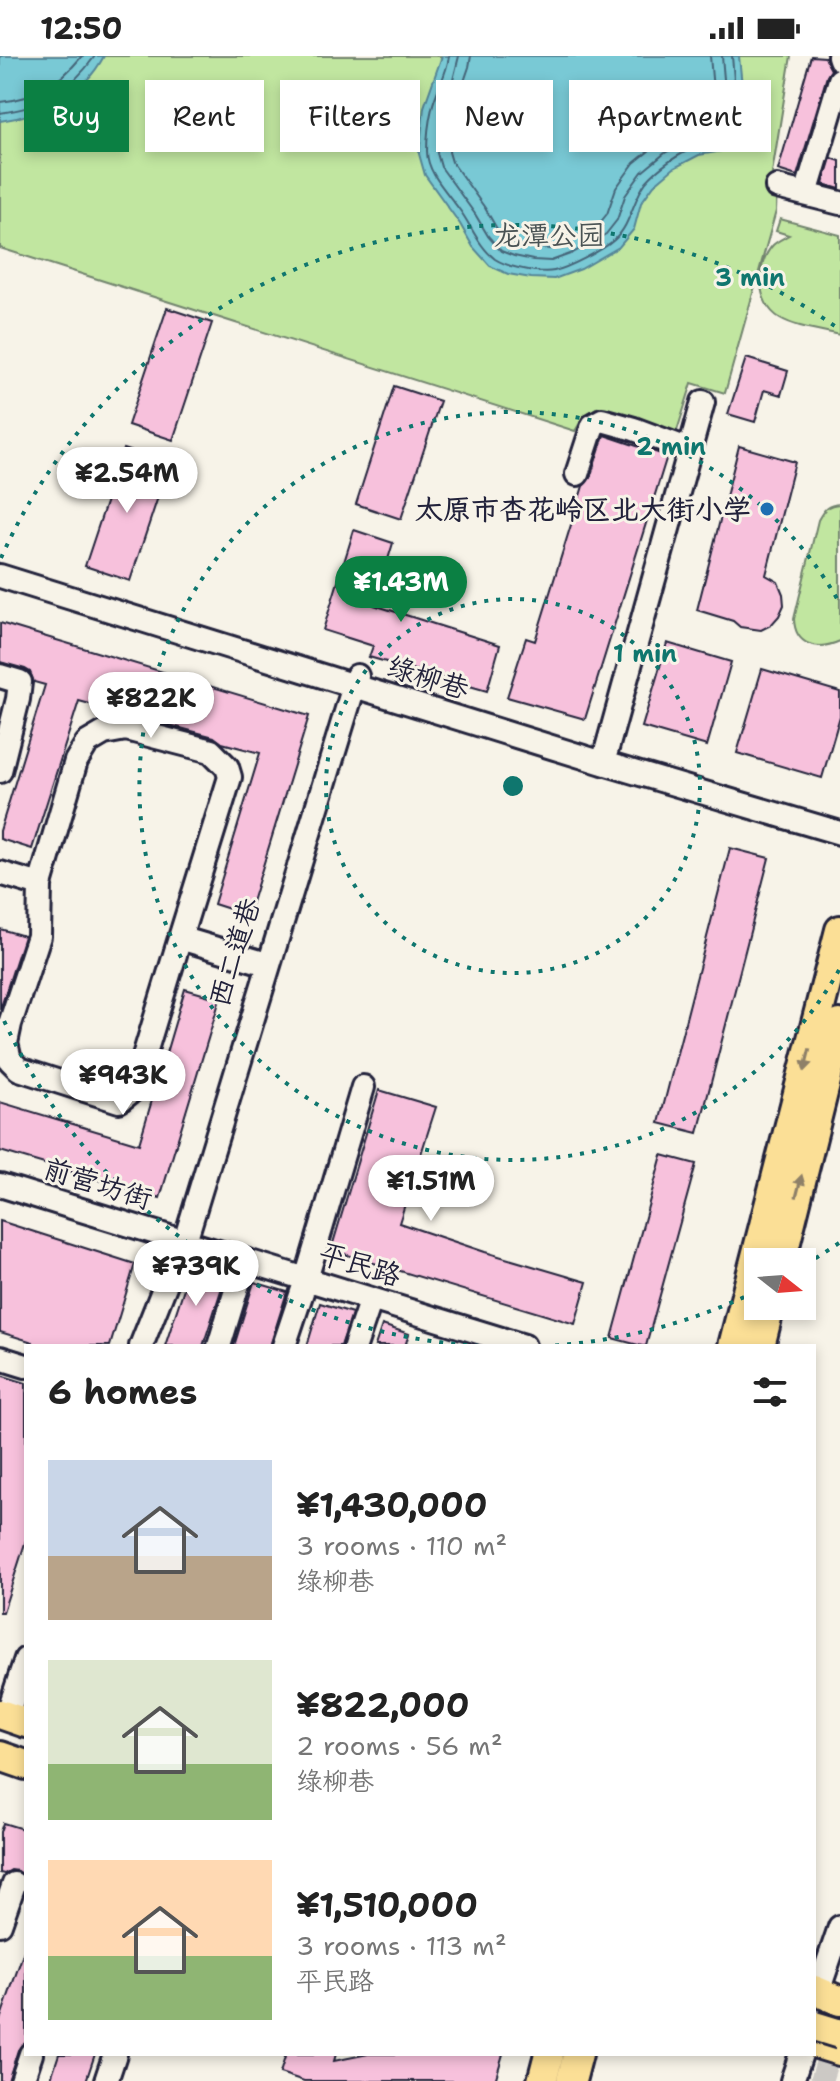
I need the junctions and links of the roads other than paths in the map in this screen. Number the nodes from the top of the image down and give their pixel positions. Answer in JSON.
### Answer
{"nodes":[{"id":1,"x":840,"y":80,"type":"edge"},
{"id":2,"x":777,"y":187,"type":"dead end"},
{"id":3,"x":806,"y":194,"type":"junction"},
{"id":4,"x":840,"y":203,"type":"edge"},
{"id":5,"x":703,"y":402,"type":"dead end"},
{"id":6,"x":690,"y":450,"type":"junction"},
{"id":7,"x":577,"y":474,"type":"dead end"},
{"id":8,"x":0,"y":565,"type":"edge"},
{"id":9,"x":0,"y":576,"type":"edge"},
{"id":10,"x":0,"y":676,"type":"edge"},
{"id":11,"x":353,"y":680,"type":"junction"},
{"id":12,"x":605,"y":756,"type":"junction"},
{"id":13,"x":0,"y":771,"type":"edge"},
{"id":14,"x":840,"y":820,"type":"edge"},
{"id":15,"x":840,"y":833,"type":"edge"},
{"id":16,"x":0,"y":873,"type":"edge"},
{"id":17,"x":40,"y":885,"type":"junction"},
{"id":18,"x":840,"y":930,"type":"edge"},
{"id":19,"x":180,"y":938,"type":"junction"},
{"id":20,"x":264,"y":963,"type":"junction"},
{"id":21,"x":840,"y":1024,"type":"edge"},
{"id":22,"x":363,"y":1087,"type":"dead end"},
{"id":23,"x":0,"y":1185,"type":"edge"},
{"id":24,"x":0,"y":1192,"type":"edge"},
{"id":25,"x":181,"y":1243,"type":"junction"},
{"id":26,"x":784,"y":1248,"type":"edge"},
{"id":27,"x":244,"y":1265,"type":"junction"},
{"id":28,"x":305,"y":1283,"type":"junction"},
{"id":29,"x":369,"y":1303,"type":"junction"},
{"id":30,"x":766,"y":1320,"type":"edge"},
{"id":31,"x":142,"y":1344,"type":"edge"},
{"id":32,"x":220,"y":1344,"type":"edge"},
{"id":33,"x":285,"y":1344,"type":"edge"},
{"id":34,"x":356,"y":1344,"type":"edge"},
{"id":35,"x":487,"y":1344,"type":"edge"},
{"id":36,"x":517,"y":1344,"type":"edge"},
{"id":37,"x":734,"y":1344,"type":"edge"},
{"id":38,"x":760,"y":1344,"type":"edge"},
{"id":39,"x":0,"y":1358,"type":"edge"},
{"id":40,"x":24,"y":1365,"type":"edge"},
{"id":41,"x":24,"y":1666,"type":"edge"},
{"id":42,"x":8,"y":1722,"type":"edge"},
{"id":43,"x":24,"y":1742,"type":"edge"},
{"id":44,"x":0,"y":1756,"type":"edge"},
{"id":45,"x":24,"y":1764,"type":"edge"},
{"id":46,"x":0,"y":1776,"type":"edge"},
{"id":47,"x":24,"y":1784,"type":"edge"},
{"id":48,"x":13,"y":1884,"type":"edge"},
{"id":49,"x":0,"y":1924,"type":"edge"},
{"id":50,"x":840,"y":1927,"type":"edge"},
{"id":51,"x":822,"y":1997,"type":"edge"},
{"id":52,"x":840,"y":2013,"type":"edge"},
{"id":53,"x":816,"y":2027,"type":"edge"},
{"id":54,"x":840,"y":2034,"type":"edge"},
{"id":55,"x":816,"y":2044,"type":"edge"},
{"id":56,"x":840,"y":2051,"type":"edge"},
{"id":57,"x":30,"y":2056,"type":"edge"},
{"id":58,"x":114,"y":2056,"type":"edge"},
{"id":59,"x":548,"y":2056,"type":"edge"},
{"id":60,"x":577,"y":2056,"type":"edge"},
{"id":61,"x":800,"y":2056,"type":"edge"},
{"id":62,"x":22,"y":2081,"type":"edge"},
{"id":63,"x":106,"y":2081,"type":"edge"},
{"id":64,"x":542,"y":2081,"type":"edge"},
{"id":65,"x":571,"y":2081,"type":"edge"},
{"id":66,"x":792,"y":2081,"type":"edge"}],
"edges":[{"from":1,"to":3,"type":"street"},
{"from":2,"to":3,"type":"street"},
{"from":3,"to":4,"type":"street"},
{"from":5,"to":6,"type":"street"},
{"from":6,"to":7,"type":"street"},
{"from":6,"to":12,"type":"street"},
{"from":8,"to":11,"type":"street","name":"绿柳巷"},
{"from":9,"to":11,"type":"street","name":"绿柳巷"},
{"from":10,"to":13,"type":"street"},
{"from":11,"to":12,"type":"street","name":"绿柳巷"},
{"from":11,"to":20,"type":"street","name":"西二道巷"},
{"from":12,"to":14,"type":"street","name":"绿柳巷"},
{"from":12,"to":15,"type":"street","name":"绿柳巷"},
{"from":16,"to":17,"type":"street"},
{"from":17,"to":19,"type":"street"},
{"from":17,"to":19,"type":"street"},
{"from":18,"to":37,"type":"main road","one_way":true},
{"from":19,"to":20,"type":"street"},
{"from":20,"to":25,"type":"street","name":"西二道巷"},
{"from":26,"to":21,"type":"main road","one_way":true},
{"from":22,"to":28,"type":"street"},
{"from":23,"to":25,"type":"street","name":"前营坊街"},
{"from":24,"to":25,"type":"street","name":"前营坊街"},
{"from":25,"to":27,"type":"street","name":"平民路"},
{"from":25,"to":31,"type":"street","name":"西二道巷"},
{"from":27,"to":28,"type":"street","name":"平民路"},
{"from":27,"to":32,"type":"street"},
{"from":28,"to":29,"type":"street","name":"平民路"},
{"from":28,"to":33,"type":"street"},
{"from":29,"to":34,"type":"street"},
{"from":29,"to":35,"type":"street","name":"平民路"},
{"from":29,"to":36,"type":"street","name":"平民路"},
{"from":30,"to":38,"type":"main road"},
{"from":39,"to":40,"type":"street"},
{"from":41,"to":42,"type":"street"},
{"from":42,"to":43,"type":"main road"},
{"from":44,"to":45,"type":"main road"},
{"from":46,"to":47,"type":"main road"},
{"from":48,"to":49,"type":"street"},
{"from":50,"to":51,"type":"street"},
{"from":51,"to":52,"type":"main road"},
{"from":53,"to":54,"type":"main road","bridge":true},
{"from":55,"to":56,"type":"main road"},
{"from":57,"to":62,"type":"street"},
{"from":58,"to":63,"type":"street"},
{"from":59,"to":64,"type":"main road"},
{"from":60,"to":65,"type":"main road"},
{"from":61,"to":66,"type":"street"}]}
